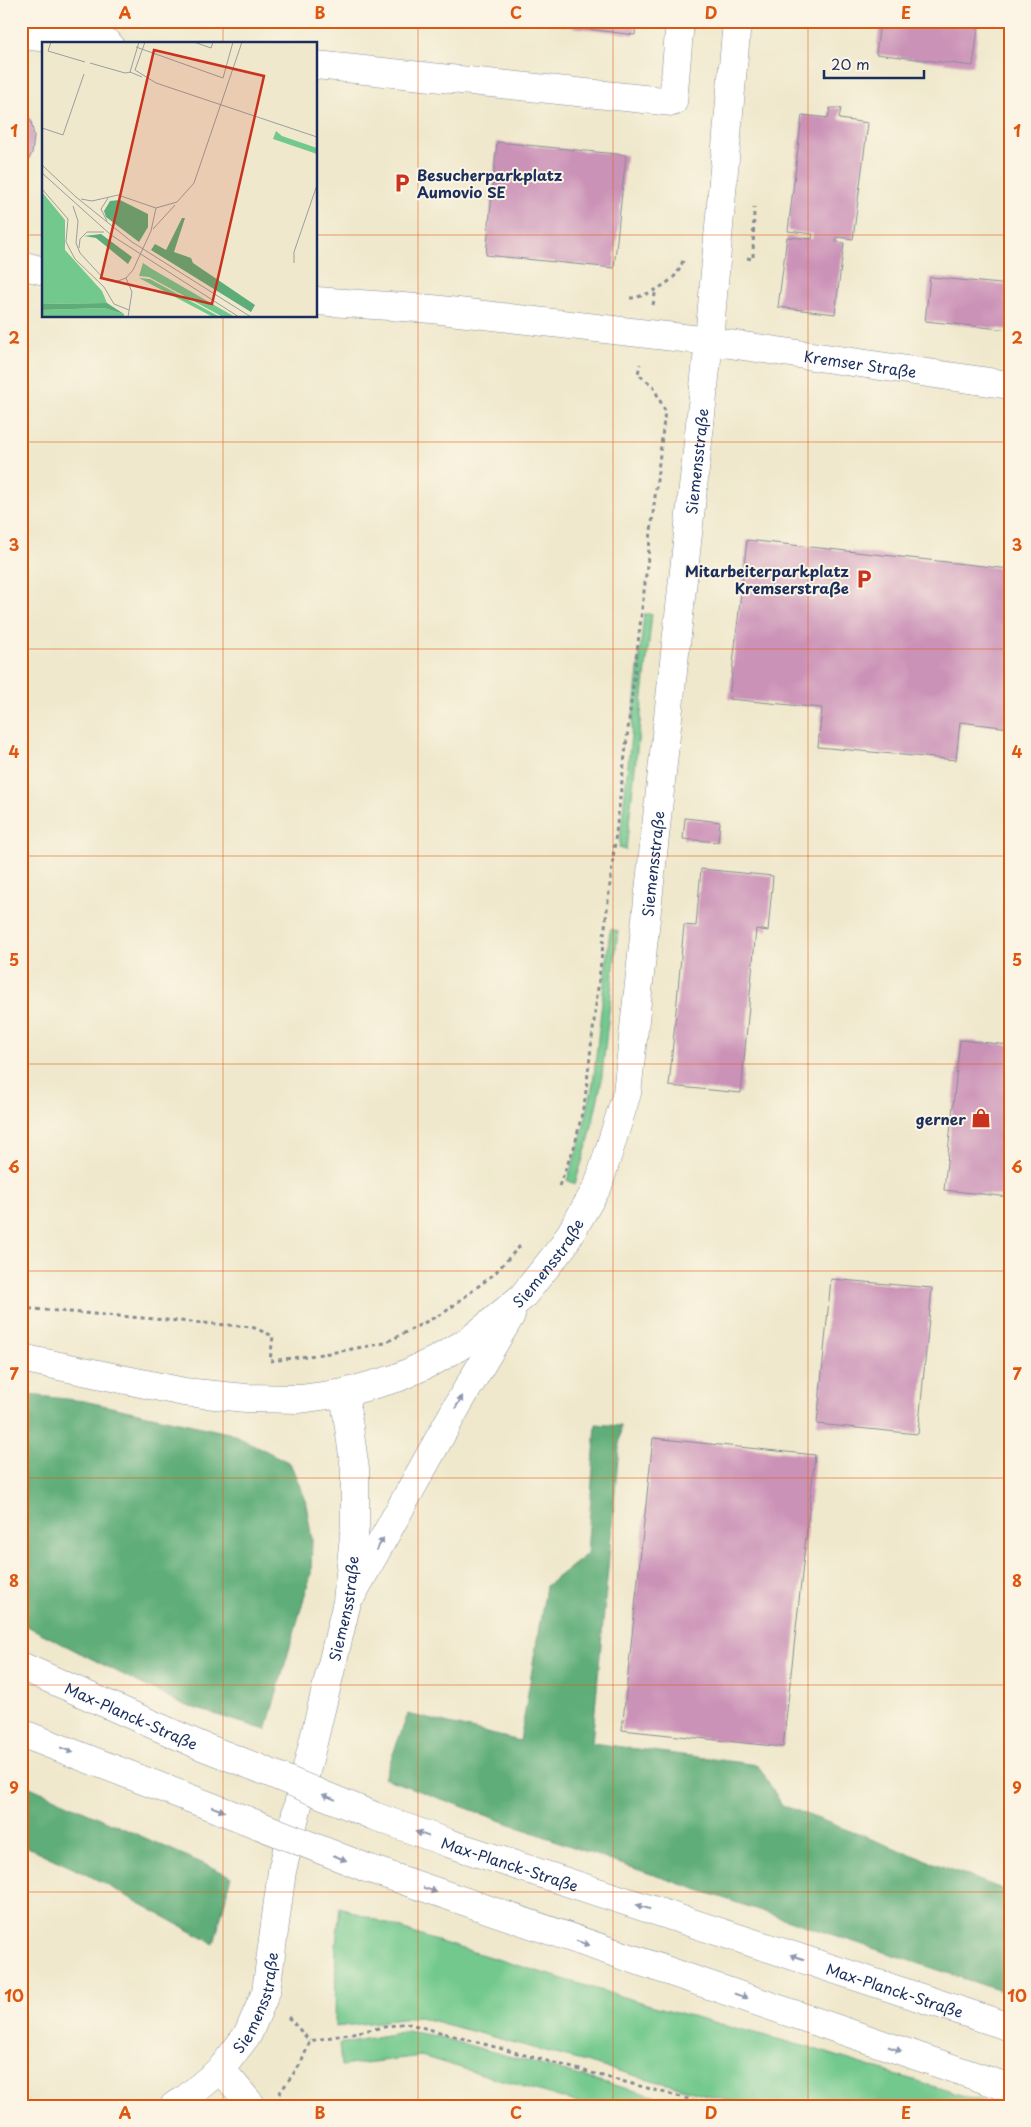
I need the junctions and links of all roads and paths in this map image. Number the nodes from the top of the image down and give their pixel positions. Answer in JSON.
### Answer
{"nodes":[{"id":1,"x":680,"y":21,"type":"edge"},
{"id":2,"x":737,"y":21,"type":"edge"},
{"id":3,"x":21,"y":35,"type":"edge"},
{"id":4,"x":89,"y":42,"type":"edge"},
{"id":5,"x":318,"y":65,"type":"edge"},
{"id":6,"x":685,"y":251,"type":"dead end"},
{"id":7,"x":21,"y":265,"type":"edge"},
{"id":8,"x":42,"y":270,"type":"edge"},
{"id":9,"x":656,"y":290,"type":"junction"},
{"id":10,"x":628,"y":298,"type":"dead end"},
{"id":11,"x":318,"y":301,"type":"edge"},
{"id":12,"x":646,"y":335,"type":"junction"},
{"id":13,"x":709,"y":341,"type":"junction"},
{"id":14,"x":1010,"y":384,"type":"edge"},
{"id":15,"x":558,"y":1189,"type":"dead end"},
{"id":16,"x":524,"y":1242,"type":"dead end"},
{"id":17,"x":522,"y":1297,"type":"junction"},
{"id":18,"x":21,"y":1308,"type":"edge"},
{"id":19,"x":21,"y":1358,"type":"edge"},
{"id":20,"x":344,"y":1393,"type":"junction"},
{"id":21,"x":348,"y":1602,"type":"junction"},
{"id":22,"x":24,"y":1667,"type":"edge"},
{"id":23,"x":21,"y":1733,"type":"edge"},
{"id":24,"x":1010,"y":2027,"type":"edge"},
{"id":25,"x":221,"y":2069,"type":"junction"},
{"id":26,"x":1010,"y":2088,"type":"edge"},
{"id":27,"x":264,"y":2103,"type":"edge"},
{"id":28,"x":174,"y":2106,"type":"edge"},
{"id":29,"x":714,"y":2106,"type":"edge"}],
"edges":[{"from":1,"to":5,"type":"main road"},
{"from":2,"to":13,"type":"main road","name":"Siemensstraße"},
{"from":3,"to":4,"type":"main road"},
{"from":6,"to":9,"type":"path"},
{"from":7,"to":8,"type":"main road"},
{"from":9,"to":10,"type":"path"},
{"from":9,"to":12,"type":"path"},
{"from":11,"to":12,"type":"main road"},
{"from":12,"to":13,"type":"main road"},
{"from":12,"to":15,"type":"path"},
{"from":13,"to":14,"type":"main road","name":"Kremser Straße"},
{"from":13,"to":17,"type":"main road","name":"Siemensstraße"},
{"from":16,"to":18,"type":"path"},
{"from":17,"to":20,"type":"main road","name":"Siemensstraße"},
{"from":21,"to":17,"type":"main road","one_way":true},
{"from":19,"to":20,"type":"main road"},
{"from":20,"to":21,"type":"main road","name":"Siemensstraße"},
{"from":21,"to":25,"type":"main road","name":"Siemensstraße"},
{"from":24,"to":22,"type":"main road","name":"Max-Planck-Straße","one_way":true,"bridge":true},
{"from":23,"to":26,"type":"main road","one_way":true,"bridge":true},
{"from":25,"to":27,"type":"main road"},
{"from":25,"to":28,"type":"main road","name":"Siemensstraße"},
{"from":27,"to":29,"type":"path"}]}
